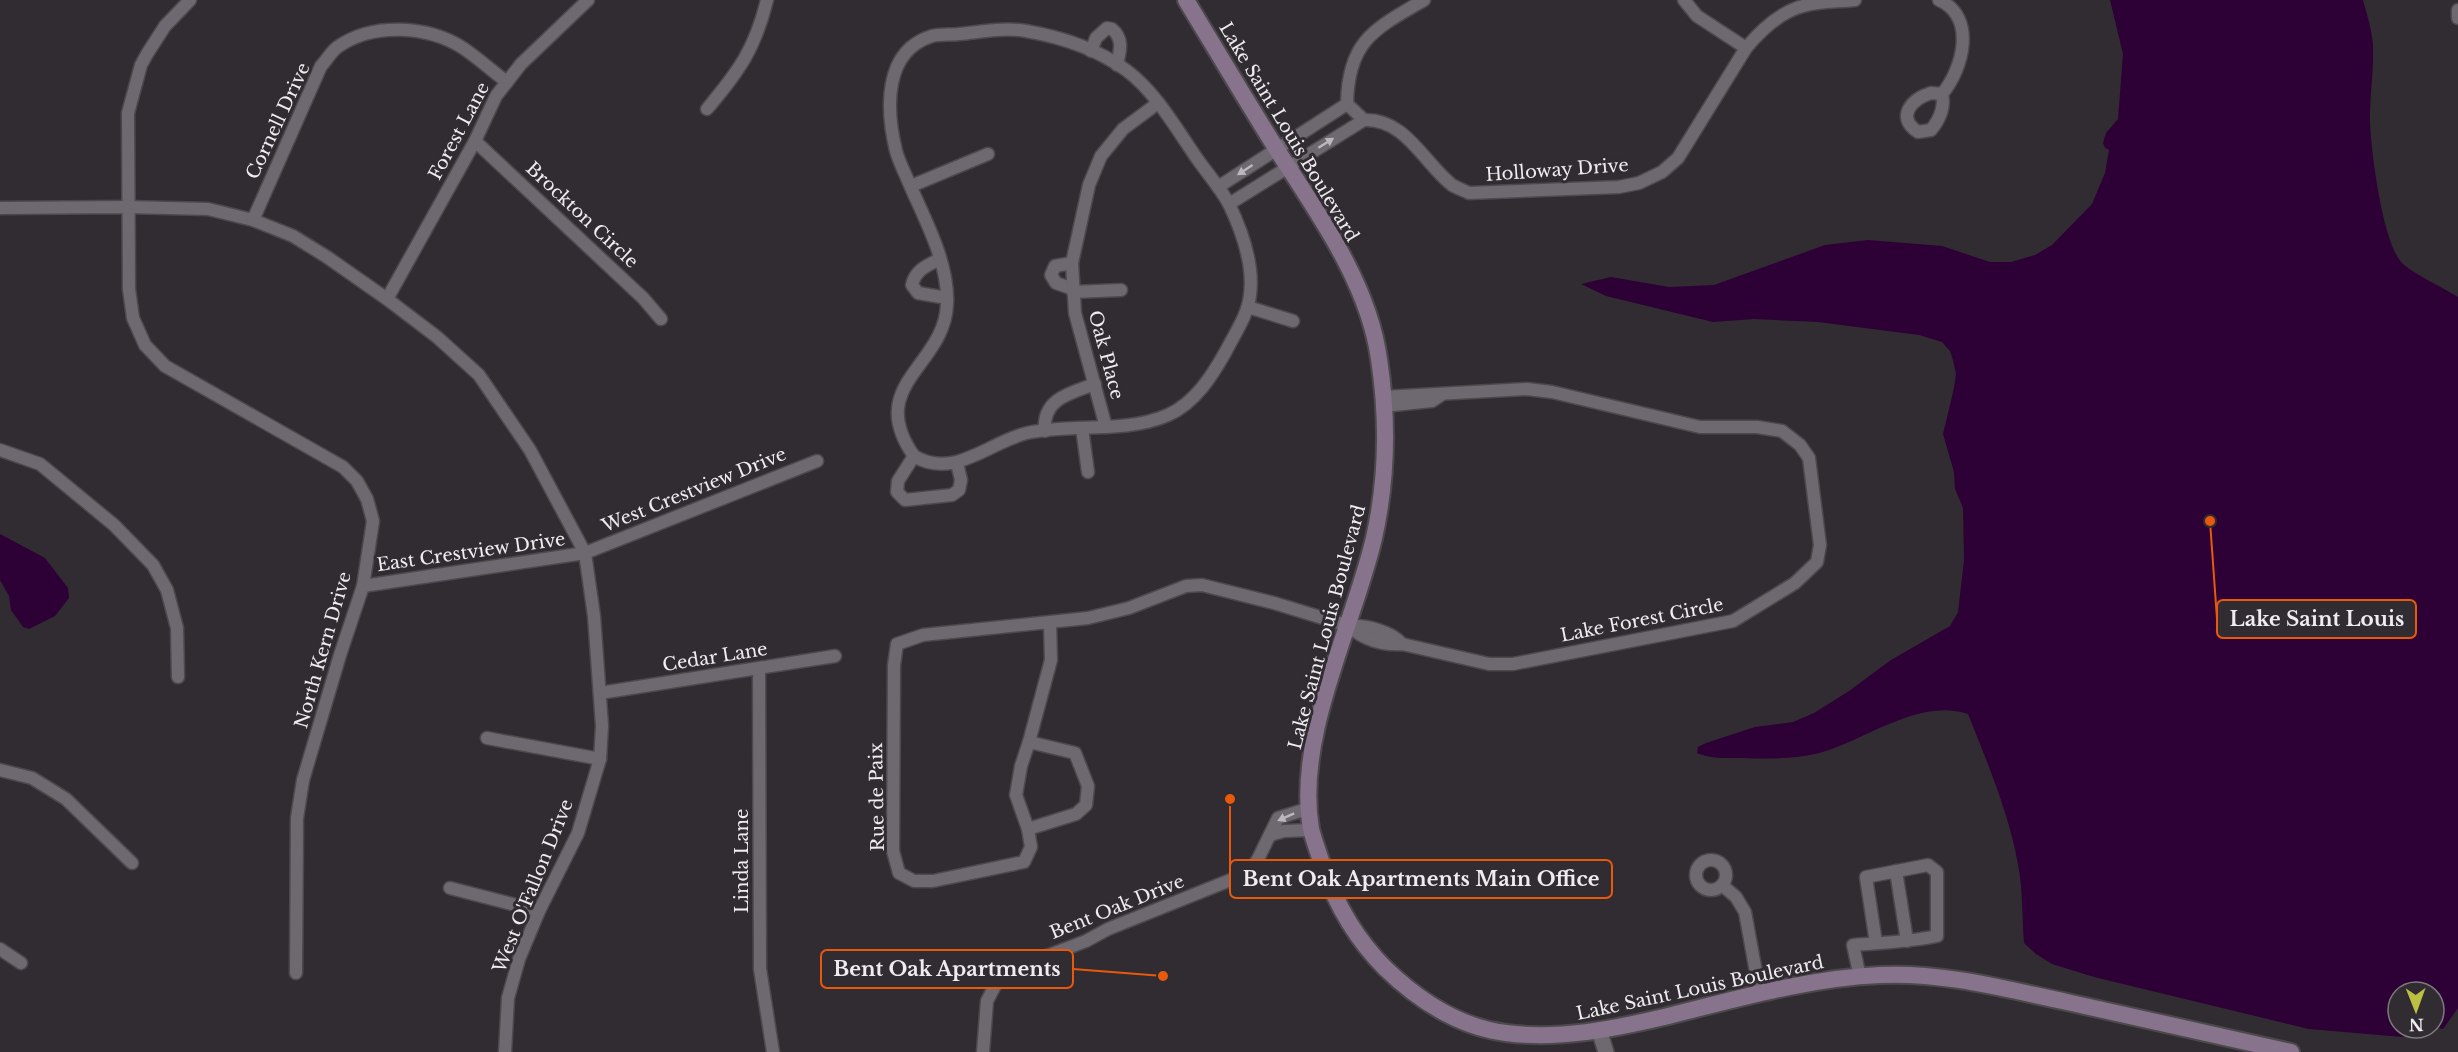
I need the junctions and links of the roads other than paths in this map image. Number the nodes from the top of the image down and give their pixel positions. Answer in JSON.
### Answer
{"nodes":[{"id":1,"x":190,"y":0,"type":"edge"},
{"id":2,"x":588,"y":0,"type":"edge"},
{"id":3,"x":767,"y":0,"type":"edge"},
{"id":4,"x":1186,"y":0,"type":"edge"},
{"id":5,"x":1424,"y":0,"type":"edge"},
{"id":6,"x":1684,"y":0,"type":"edge"},
{"id":7,"x":1855,"y":0,"type":"edge"},
{"id":8,"x":1939,"y":0,"type":"edge"},
{"id":9,"x":1802,"y":3,"type":"edge"},
{"id":10,"x":2458,"y":10,"type":"edge"},
{"id":11,"x":2458,"y":18,"type":"edge"},
{"id":12,"x":1746,"y":48,"type":"junction"},
{"id":13,"x":1091,"y":51,"type":"junction"},
{"id":14,"x":1117,"y":65,"type":"junction"},
{"id":15,"x":507,"y":82,"type":"junction"},
{"id":16,"x":1942,"y":94,"type":"dead end"},
{"id":17,"x":1158,"y":104,"type":"junction"},
{"id":18,"x":1347,"y":104,"type":"junction"},
{"id":19,"x":706,"y":109,"type":"dead end"},
{"id":20,"x":1364,"y":120,"type":"junction"},
{"id":21,"x":475,"y":141,"type":"junction"},
{"id":22,"x":1277,"y":149,"type":"junction"},
{"id":23,"x":988,"y":154,"type":"dead end"},
{"id":24,"x":1288,"y":166,"type":"junction"},
{"id":25,"x":911,"y":186,"type":"junction"},
{"id":26,"x":1218,"y":187,"type":"junction"},
{"id":27,"x":1229,"y":204,"type":"junction"},
{"id":28,"x":128,"y":207,"type":"junction"},
{"id":29,"x":0,"y":208,"type":"edge"},
{"id":30,"x":252,"y":220,"type":"junction"},
{"id":31,"x":940,"y":259,"type":"junction"},
{"id":32,"x":1072,"y":263,"type":"junction"},
{"id":33,"x":1073,"y":290,"type":"junction"},
{"id":34,"x":1121,"y":290,"type":"dead end"},
{"id":35,"x":947,"y":298,"type":"junction"},
{"id":36,"x":387,"y":299,"type":"junction"},
{"id":37,"x":1248,"y":307,"type":"junction"},
{"id":38,"x":661,"y":319,"type":"dead end"},
{"id":39,"x":1293,"y":321,"type":"dead end"},
{"id":40,"x":1095,"y":384,"type":"junction"},
{"id":41,"x":1383,"y":401,"type":"junction"},
{"id":42,"x":1106,"y":427,"type":"junction"},
{"id":43,"x":1082,"y":428,"type":"junction"},
{"id":44,"x":1045,"y":431,"type":"junction"},
{"id":45,"x":0,"y":450,"type":"edge"},
{"id":46,"x":914,"y":456,"type":"junction"},
{"id":47,"x":818,"y":461,"type":"dead end"},
{"id":48,"x":957,"y":463,"type":"junction"},
{"id":49,"x":1089,"y":472,"type":"dead end"},
{"id":50,"x":585,"y":553,"type":"junction"},
{"id":51,"x":363,"y":586,"type":"junction"},
{"id":52,"x":1050,"y":624,"type":"junction"},
{"id":53,"x":1349,"y":626,"type":"junction"},
{"id":54,"x":835,"y":656,"type":"dead end"},
{"id":55,"x":759,"y":669,"type":"junction"},
{"id":56,"x":178,"y":677,"type":"dead end"},
{"id":57,"x":600,"y":693,"type":"junction"},
{"id":58,"x":487,"y":738,"type":"dead end"},
{"id":59,"x":1029,"y":742,"type":"junction"},
{"id":60,"x":600,"y":759,"type":"junction"},
{"id":61,"x":0,"y":770,"type":"edge"},
{"id":62,"x":1310,"y":808,"type":"junction"},
{"id":63,"x":1028,"y":829,"type":"junction"},
{"id":64,"x":1311,"y":830,"type":"junction"},
{"id":65,"x":1270,"y":835,"type":"junction"},
{"id":66,"x":132,"y":863,"type":"dead end"},
{"id":67,"x":1896,"y":871,"type":"junction"},
{"id":68,"x":1722,"y":885,"type":"dead end"},
{"id":69,"x":450,"y":888,"type":"dead end"},
{"id":70,"x":539,"y":911,"type":"junction"},
{"id":71,"x":1907,"y":941,"type":"junction"},
{"id":72,"x":1876,"y":943,"type":"junction"},
{"id":73,"x":0,"y":949,"type":"edge"},
{"id":74,"x":21,"y":963,"type":"dead end"},
{"id":75,"x":296,"y":973,"type":"dead end"},
{"id":76,"x":1860,"y":976,"type":"junction"},
{"id":77,"x":1760,"y":994,"type":"junction"},
{"id":78,"x":1599,"y":1030,"type":"junction"},
{"id":79,"x":505,"y":1052,"type":"edge"},
{"id":80,"x":773,"y":1052,"type":"edge"},
{"id":81,"x":983,"y":1052,"type":"edge"},
{"id":82,"x":1606,"y":1052,"type":"edge"},
{"id":83,"x":2291,"y":1052,"type":"edge"}],
"edges":[{"from":1,"to":28,"type":"street","name":"North Kern Drive"},
{"from":2,"to":15,"type":"street","name":"Forest Lane"},
{"from":3,"to":19,"type":"street"},
{"from":4,"to":22,"type":"main road","name":"Lake Saint Louis Boulevard"},
{"from":5,"to":18,"type":"street"},
{"from":6,"to":12,"type":"street"},
{"from":7,"to":9,"type":"street","name":"Holloway Drive"},
{"from":8,"to":16,"type":"street"},
{"from":9,"to":12,"type":"street","name":"Holloway Drive"},
{"from":10,"to":11,"type":"street"},
{"from":12,"to":20,"type":"street","name":"Holloway Drive"},
{"from":13,"to":14,"type":"street"},
{"from":13,"to":14,"type":"street"},
{"from":13,"to":25,"type":"street"},
{"from":14,"to":17,"type":"street"},
{"from":15,"to":21,"type":"street","name":"Forest Lane"},
{"from":15,"to":30,"type":"street","name":"Cornell Drive"},
{"from":17,"to":26,"type":"street"},
{"from":17,"to":32,"type":"street","name":"Oak Place"},
{"from":18,"to":20,"type":"street"},
{"from":18,"to":22,"type":"street"},
{"from":24,"to":20,"type":"street","one_way":true},
{"from":21,"to":36,"type":"street","name":"Forest Lane"},
{"from":21,"to":38,"type":"street","name":"Brockton Circle"},
{"from":22,"to":24,"type":"main road","name":"Lake Saint Louis Boulevard"},
{"from":22,"to":26,"type":"street","one_way":true},
{"from":23,"to":25,"type":"street"},
{"from":24,"to":27,"type":"street"},
{"from":24,"to":41,"type":"main road","name":"Lake Saint Louis Boulevard"},
{"from":25,"to":31,"type":"street"},
{"from":26,"to":27,"type":"street"},
{"from":27,"to":37,"type":"street"},
{"from":28,"to":29,"type":"street","name":"West O'Fallon Drive"},
{"from":28,"to":30,"type":"street","name":"West O'Fallon Drive"},
{"from":28,"to":51,"type":"street","name":"North Kern Drive"},
{"from":30,"to":36,"type":"street","name":"West O'Fallon Drive"},
{"from":31,"to":35,"type":"street"},
{"from":31,"to":35,"type":"street"},
{"from":32,"to":33,"type":"street","name":"Oak Place"},
{"from":32,"to":33,"type":"street"},
{"from":33,"to":34,"type":"street","name":"Oak Place"},
{"from":33,"to":40,"type":"street","name":"Oak Place"},
{"from":35,"to":46,"type":"street"},
{"from":36,"to":50,"type":"street","name":"West O'Fallon Drive"},
{"from":37,"to":39,"type":"street"},
{"from":37,"to":42,"type":"street"},
{"from":40,"to":42,"type":"street","name":"Oak Place"},
{"from":40,"to":44,"type":"street"},
{"from":41,"to":53,"type":"main road","name":"Lake Saint Louis Boulevard"},
{"from":41,"to":53,"type":"street","name":"Lake Forest Circle"},
{"from":42,"to":43,"type":"street"},
{"from":43,"to":44,"type":"street"},
{"from":43,"to":49,"type":"street"},
{"from":44,"to":48,"type":"street"},
{"from":45,"to":56,"type":"street"},
{"from":46,"to":48,"type":"street"},
{"from":46,"to":48,"type":"street"},
{"from":47,"to":50,"type":"street","name":"West Crestview Drive"},
{"from":50,"to":51,"type":"street","name":"East Crestview Drive"},
{"from":50,"to":57,"type":"street","name":"West O'Fallon Drive"},
{"from":51,"to":75,"type":"street","name":"North Kern Drive"},
{"from":52,"to":53,"type":"street","name":"Rue de Paix"},
{"from":52,"to":59,"type":"street","name":"Rue de Paix"},
{"from":52,"to":63,"type":"street","name":"Rue de Paix"},
{"from":53,"to":62,"type":"main road","name":"Lake Saint Louis Boulevard"},
{"from":54,"to":55,"type":"street","name":"Cedar Lane"},
{"from":55,"to":57,"type":"street","name":"Cedar Lane"},
{"from":55,"to":80,"type":"street","name":"Linda Lane"},
{"from":57,"to":60,"type":"street","name":"West O'Fallon Drive"},
{"from":58,"to":60,"type":"street"},
{"from":59,"to":63,"type":"street","name":"Rue de Paix"},
{"from":59,"to":63,"type":"street"},
{"from":60,"to":70,"type":"street","name":"West O'Fallon Drive"},
{"from":61,"to":66,"type":"street"},
{"from":62,"to":64,"type":"main road","name":"Lake Saint Louis Boulevard"},
{"from":62,"to":65,"type":"street","name":"Bent Oak Drive","one_way":true},
{"from":64,"to":65,"type":"street"},
{"from":64,"to":78,"type":"main road","name":"Lake Saint Louis Boulevard"},
{"from":65,"to":81,"type":"street","name":"Bent Oak Drive"},
{"from":67,"to":71,"type":"street"},
{"from":67,"to":71,"type":"street"},
{"from":67,"to":72,"type":"street"},
{"from":68,"to":77,"type":"street"},
{"from":69,"to":70,"type":"street"},
{"from":70,"to":79,"type":"street","name":"West O'Fallon Drive"},
{"from":71,"to":72,"type":"street"},
{"from":72,"to":76,"type":"street"},
{"from":73,"to":74,"type":"street"},
{"from":76,"to":77,"type":"main road","name":"Lake Saint Louis Boulevard"},
{"from":76,"to":83,"type":"main road","name":"Lake Saint Louis Boulevard"},
{"from":77,"to":78,"type":"main road","name":"Lake Saint Louis Boulevard"},
{"from":78,"to":82,"type":"street"}]}
